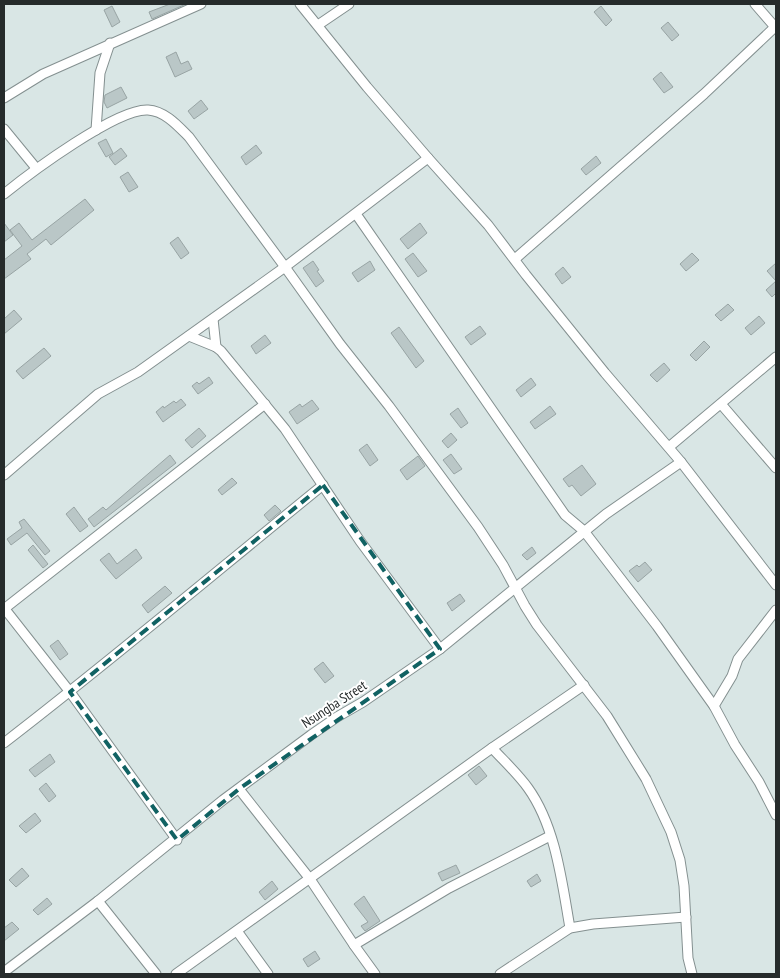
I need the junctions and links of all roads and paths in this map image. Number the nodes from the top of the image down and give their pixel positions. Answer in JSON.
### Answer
{"nodes":[{"id":1,"x":201,"y":4,"type":"edge"},
{"id":2,"x":300,"y":4,"type":"edge"},
{"id":3,"x":349,"y":4,"type":"edge"},
{"id":4,"x":755,"y":4,"type":"edge"},
{"id":5,"x":318,"y":25,"type":"junction"},
{"id":6,"x":776,"y":27,"type":"edge"},
{"id":7,"x":110,"y":43,"type":"junction"},
{"id":8,"x":4,"y":98,"type":"edge"},
{"id":9,"x":4,"y":129,"type":"edge"},
{"id":10,"x":96,"y":130,"type":"junction"},
{"id":11,"x":428,"y":158,"type":"junction"},
{"id":12,"x":36,"y":168,"type":"junction"},
{"id":13,"x":4,"y":194,"type":"edge"},
{"id":14,"x":356,"y":214,"type":"junction"},
{"id":15,"x":515,"y":259,"type":"junction"},
{"id":16,"x":285,"y":267,"type":"junction"},
{"id":17,"x":213,"y":319,"type":"junction"},
{"id":18,"x":189,"y":336,"type":"junction"},
{"id":19,"x":216,"y":347,"type":"junction"},
{"id":20,"x":776,"y":356,"type":"edge"},
{"id":21,"x":265,"y":404,"type":"junction"},
{"id":22,"x":721,"y":404,"type":"junction"},
{"id":23,"x":670,"y":447,"type":"junction"},
{"id":24,"x":681,"y":462,"type":"junction"},
{"id":25,"x":776,"y":468,"type":"edge"},
{"id":26,"x":4,"y":475,"type":"edge"},
{"id":27,"x":323,"y":485,"type":"junction"},
{"id":28,"x":584,"y":531,"type":"junction"},
{"id":29,"x":776,"y":585,"type":"edge"},
{"id":30,"x":515,"y":587,"type":"junction"},
{"id":31,"x":4,"y":608,"type":"edge"},
{"id":32,"x":776,"y":610,"type":"edge"},
{"id":33,"x":440,"y":649,"type":"junction"},
{"id":34,"x":584,"y":685,"type":"junction"},
{"id":35,"x":70,"y":692,"type":"junction"},
{"id":36,"x":714,"y":706,"type":"junction"},
{"id":37,"x":4,"y":743,"type":"edge"},
{"id":38,"x":492,"y":748,"type":"junction"},
{"id":39,"x":239,"y":789,"type":"junction"},
{"id":40,"x":776,"y":815,"type":"edge"},
{"id":41,"x":550,"y":836,"type":"junction"},
{"id":42,"x":176,"y":840,"type":"junction"},
{"id":43,"x":310,"y":878,"type":"junction"},
{"id":44,"x":98,"y":902,"type":"junction"},
{"id":45,"x":686,"y":917,"type":"junction"},
{"id":46,"x":570,"y":928,"type":"junction"},
{"id":47,"x":237,"y":931,"type":"junction"},
{"id":48,"x":354,"y":945,"type":"junction"},
{"id":49,"x":4,"y":972,"type":"edge"},
{"id":50,"x":156,"y":974,"type":"edge"},
{"id":51,"x":176,"y":974,"type":"edge"},
{"id":52,"x":268,"y":974,"type":"edge"},
{"id":53,"x":375,"y":974,"type":"edge"},
{"id":54,"x":500,"y":974,"type":"edge"},
{"id":55,"x":692,"y":974,"type":"edge"}],
"edges":[{"from":1,"to":7,"type":"street"},
{"from":2,"to":5,"type":"street"},
{"from":3,"to":5,"type":"street"},
{"from":4,"to":6,"type":"street"},
{"from":5,"to":11,"type":"street"},
{"from":6,"to":15,"type":"street"},
{"from":7,"to":8,"type":"street"},
{"from":7,"to":10,"type":"street"},
{"from":9,"to":12,"type":"street"},
{"from":10,"to":12,"type":"street"},
{"from":10,"to":16,"type":"street"},
{"from":11,"to":14,"type":"street"},
{"from":11,"to":15,"type":"street"},
{"from":12,"to":13,"type":"street"},
{"from":14,"to":16,"type":"street"},
{"from":14,"to":28,"type":"street"},
{"from":15,"to":23,"type":"street"},
{"from":16,"to":17,"type":"street"},
{"from":16,"to":30,"type":"street"},
{"from":17,"to":18,"type":"street"},
{"from":17,"to":19,"type":"street"},
{"from":18,"to":19,"type":"street"},
{"from":18,"to":26,"type":"street"},
{"from":19,"to":21,"type":"street"},
{"from":20,"to":22,"type":"street"},
{"from":21,"to":27,"type":"street"},
{"from":21,"to":31,"type":"street"},
{"from":22,"to":23,"type":"street"},
{"from":22,"to":25,"type":"street"},
{"from":23,"to":24,"type":"street"},
{"from":24,"to":28,"type":"street","name":"Nsungba Street"},
{"from":24,"to":29,"type":"street"},
{"from":27,"to":33,"type":"street"},
{"from":27,"to":35,"type":"street"},
{"from":28,"to":30,"type":"street","name":"Nsungba Street"},
{"from":28,"to":36,"type":"street"},
{"from":30,"to":33,"type":"street","name":"Nsungba Street"},
{"from":30,"to":34,"type":"street"},
{"from":31,"to":35,"type":"street"},
{"from":32,"to":36,"type":"street"},
{"from":33,"to":39,"type":"street","name":"Nsungba Street"},
{"from":34,"to":38,"type":"street"},
{"from":34,"to":45,"type":"street"},
{"from":35,"to":37,"type":"street"},
{"from":35,"to":42,"type":"street"},
{"from":36,"to":40,"type":"street"},
{"from":38,"to":41,"type":"street"},
{"from":38,"to":43,"type":"street"},
{"from":39,"to":42,"type":"street","name":"Nsungba Street"},
{"from":39,"to":43,"type":"street"},
{"from":41,"to":46,"type":"street"},
{"from":41,"to":48,"type":"street"},
{"from":42,"to":44,"type":"street","name":"Nsungba Street"},
{"from":43,"to":47,"type":"street"},
{"from":43,"to":48,"type":"street"},
{"from":44,"to":49,"type":"street","name":"Nsungba Street"},
{"from":44,"to":50,"type":"street"},
{"from":45,"to":46,"type":"street"},
{"from":45,"to":55,"type":"street"},
{"from":46,"to":54,"type":"street"},
{"from":47,"to":51,"type":"street"},
{"from":47,"to":52,"type":"street"},
{"from":48,"to":53,"type":"street"}]}
